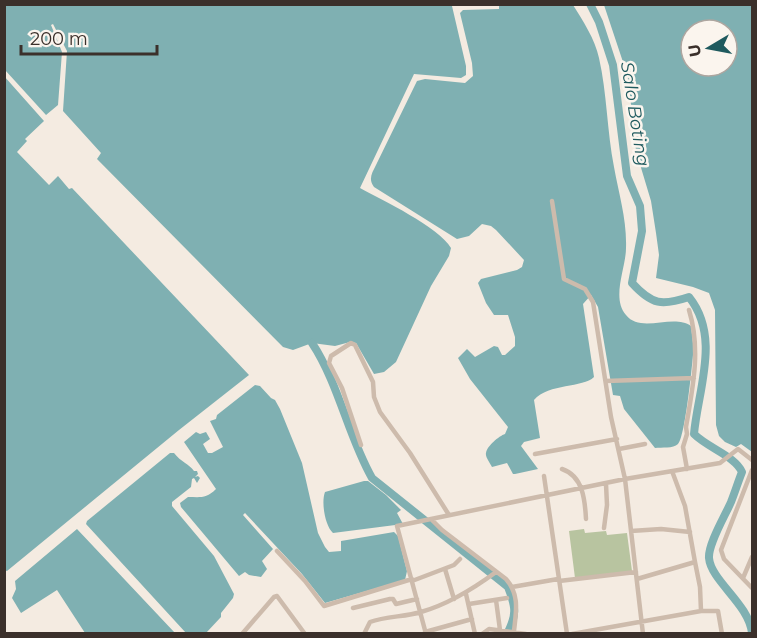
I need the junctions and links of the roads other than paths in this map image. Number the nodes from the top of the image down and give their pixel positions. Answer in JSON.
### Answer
{"nodes":[{"id":1,"x":552,"y":201,"type":"dead end"},
{"id":2,"x":689,"y":310,"type":"dead end"},
{"id":3,"x":694,"y":378,"type":"junction"},
{"id":4,"x":606,"y":381,"type":"junction"},
{"id":5,"x":617,"y":439,"type":"junction"},
{"id":6,"x":645,"y":444,"type":"dead end"},
{"id":7,"x":361,"y":446,"type":"dead end"},
{"id":8,"x":619,"y":449,"type":"junction"},
{"id":9,"x":535,"y":453,"type":"dead end"},
{"id":10,"x":753,"y":460,"type":"edge"},
{"id":11,"x":562,"y":469,"type":"dead end"},
{"id":12,"x":687,"y":469,"type":"junction"},
{"id":13,"x":753,"y":470,"type":"edge"},
{"id":14,"x":672,"y":471,"type":"junction"},
{"id":15,"x":544,"y":476,"type":"dead end"},
{"id":16,"x":625,"y":479,"type":"junction"},
{"id":17,"x":606,"y":484,"type":"junction"},
{"id":18,"x":582,"y":489,"type":"junction"},
{"id":19,"x":547,"y":495,"type":"junction"},
{"id":20,"x":449,"y":515,"type":"junction"},
{"id":21,"x":585,"y":519,"type":"dead end"},
{"id":22,"x":431,"y":520,"type":"junction"},
{"id":23,"x":604,"y":528,"type":"dead end"},
{"id":24,"x":631,"y":531,"type":"junction"},
{"id":25,"x":690,"y":532,"type":"junction"},
{"id":26,"x":277,"y":550,"type":"dead end"},
{"id":27,"x":753,"y":557,"type":"edge"},
{"id":28,"x":460,"y":559,"type":"dead end"},
{"id":29,"x":695,"y":562,"type":"junction"},
{"id":30,"x":445,"y":569,"type":"junction"},
{"id":31,"x":636,"y":572,"type":"junction"},
{"id":32,"x":494,"y":574,"type":"junction"},
{"id":33,"x":743,"y":578,"type":"junction"},
{"id":34,"x":637,"y":579,"type":"junction"},
{"id":35,"x":412,"y":580,"type":"junction"},
{"id":36,"x":558,"y":580,"type":"junction"},
{"id":37,"x":512,"y":587,"type":"junction"},
{"id":38,"x":753,"y":588,"type":"edge"},
{"id":39,"x":466,"y":594,"type":"junction"},
{"id":40,"x":507,"y":598,"type":"dead end"},
{"id":41,"x":417,"y":599,"type":"junction"},
{"id":42,"x":454,"y":599,"type":"junction"},
{"id":43,"x":496,"y":600,"type":"junction"},
{"id":44,"x":469,"y":604,"type":"junction"},
{"id":45,"x":353,"y":608,"type":"dead end"},
{"id":46,"x":701,"y":611,"type":"junction"},
{"id":47,"x":420,"y":613,"type":"junction"},
{"id":48,"x":472,"y":619,"type":"junction"},
{"id":49,"x":641,"y":621,"type":"junction"},
{"id":50,"x":502,"y":630,"type":"junction"},
{"id":51,"x":511,"y":632,"type":"edge"},
{"id":52,"x":242,"y":633,"type":"edge"},
{"id":53,"x":305,"y":633,"type":"edge"},
{"id":54,"x":364,"y":633,"type":"edge"},
{"id":55,"x":426,"y":633,"type":"edge"},
{"id":56,"x":475,"y":633,"type":"edge"},
{"id":57,"x":482,"y":633,"type":"edge"},
{"id":58,"x":526,"y":633,"type":"edge"},
{"id":59,"x":567,"y":633,"type":"edge"},
{"id":60,"x":572,"y":633,"type":"edge"},
{"id":61,"x":643,"y":633,"type":"edge"},
{"id":62,"x":722,"y":633,"type":"edge"}],
"edges":[{"from":1,"to":4,"type":"street"},
{"from":2,"to":3,"type":"street"},
{"from":3,"to":4,"type":"street"},
{"from":3,"to":12,"type":"street"},
{"from":4,"to":5,"type":"street"},
{"from":5,"to":8,"type":"street"},
{"from":5,"to":9,"type":"street"},
{"from":6,"to":8,"type":"street"},
{"from":7,"to":20,"type":"street"},
{"from":8,"to":16,"type":"street"},
{"from":10,"to":12,"type":"street"},
{"from":11,"to":18,"type":"street"},
{"from":12,"to":14,"type":"street"},
{"from":13,"to":33,"type":"street"},
{"from":14,"to":16,"type":"street"},
{"from":14,"to":25,"type":"street"},
{"from":15,"to":19,"type":"street"},
{"from":16,"to":17,"type":"street"},
{"from":16,"to":24,"type":"street"},
{"from":17,"to":18,"type":"street"},
{"from":17,"to":23,"type":"street"},
{"from":18,"to":19,"type":"street"},
{"from":18,"to":21,"type":"street"},
{"from":19,"to":20,"type":"street"},
{"from":19,"to":36,"type":"street"},
{"from":20,"to":22,"type":"street"},
{"from":22,"to":32,"type":"street"},
{"from":22,"to":35,"type":"street"},
{"from":24,"to":25,"type":"street"},
{"from":24,"to":31,"type":"street"},
{"from":25,"to":29,"type":"street"},
{"from":26,"to":35,"type":"street"},
{"from":27,"to":33,"type":"street"},
{"from":28,"to":30,"type":"street"},
{"from":29,"to":34,"type":"street"},
{"from":29,"to":46,"type":"street"},
{"from":30,"to":35,"type":"street"},
{"from":30,"to":42,"type":"street"},
{"from":31,"to":34,"type":"street"},
{"from":31,"to":36,"type":"street"},
{"from":32,"to":37,"type":"street"},
{"from":32,"to":39,"type":"street"},
{"from":33,"to":38,"type":"street"},
{"from":34,"to":49,"type":"street"},
{"from":35,"to":41,"type":"street"},
{"from":36,"to":37,"type":"street"},
{"from":36,"to":59,"type":"street"},
{"from":37,"to":51,"type":"street"},
{"from":39,"to":42,"type":"street"},
{"from":39,"to":44,"type":"street"},
{"from":40,"to":43,"type":"street"},
{"from":41,"to":45,"type":"street"},
{"from":41,"to":47,"type":"street"},
{"from":42,"to":47,"type":"street"},
{"from":43,"to":44,"type":"street"},
{"from":43,"to":50,"type":"street"},
{"from":44,"to":48,"type":"street"},
{"from":46,"to":49,"type":"street"},
{"from":46,"to":62,"type":"street"},
{"from":47,"to":54,"type":"street"},
{"from":47,"to":55,"type":"street"},
{"from":48,"to":55,"type":"street"},
{"from":48,"to":56,"type":"street"},
{"from":49,"to":60,"type":"street"},
{"from":49,"to":61,"type":"street"},
{"from":50,"to":51,"type":"street"},
{"from":50,"to":57,"type":"street"},
{"from":51,"to":58,"type":"street"},
{"from":52,"to":53,"type":"street"}]}
